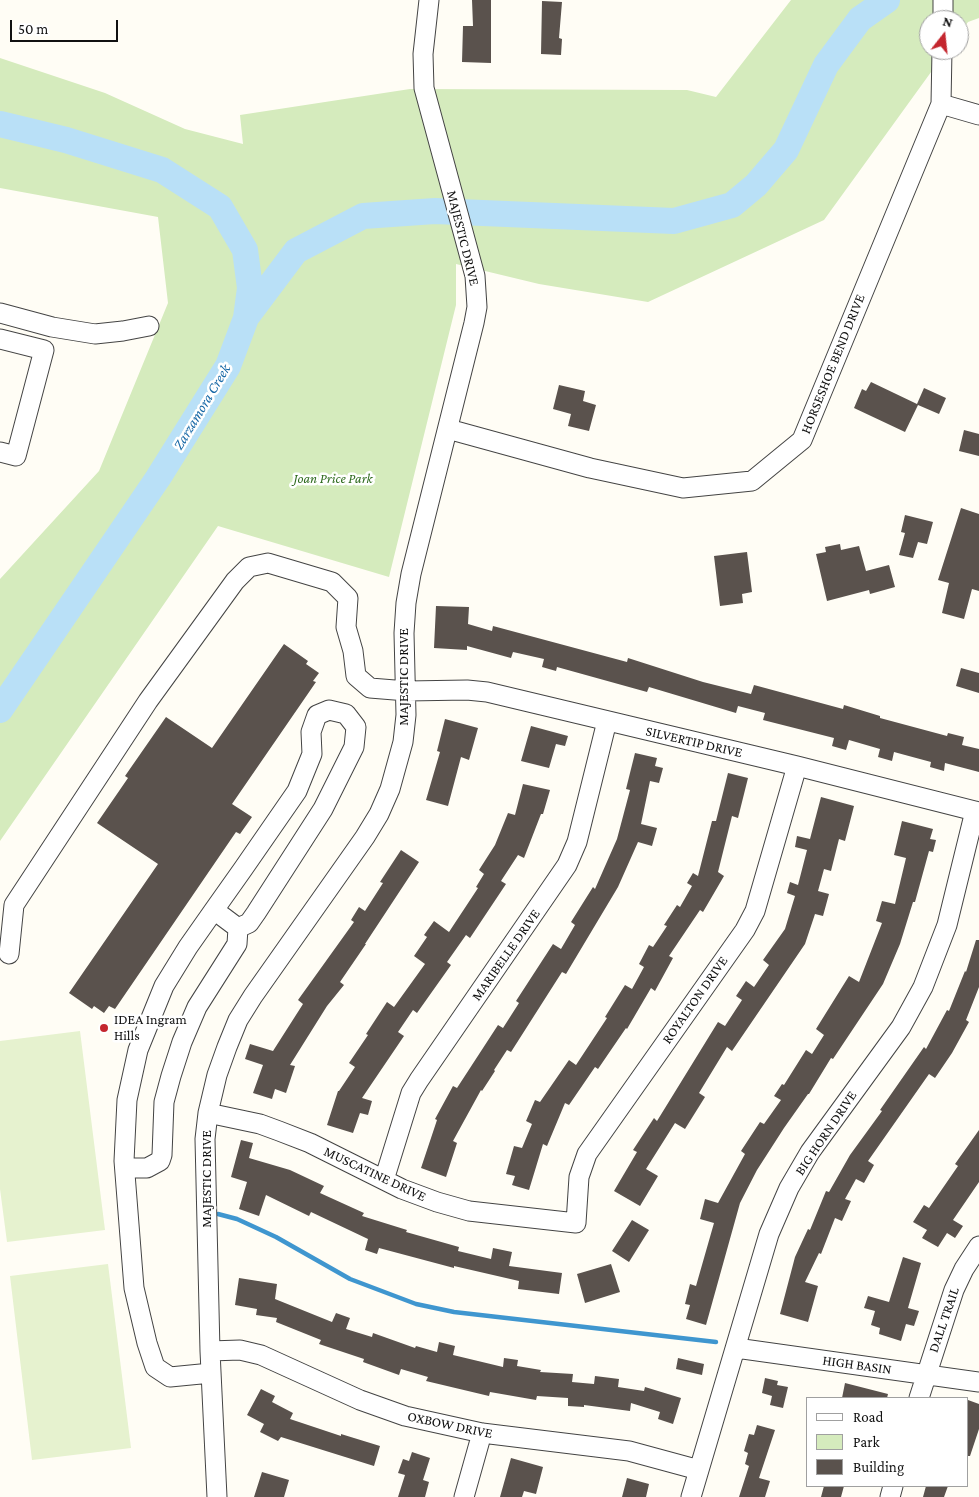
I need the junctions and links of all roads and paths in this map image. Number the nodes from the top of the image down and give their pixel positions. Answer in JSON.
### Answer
{"nodes":[{"id":1,"x":429,"y":0,"type":"edge"},
{"id":2,"x":942,"y":60,"type":"edge"},
{"id":3,"x":942,"y":104,"type":"junction"},
{"id":4,"x":979,"y":116,"type":"edge"},
{"id":5,"x":0,"y":313,"type":"edge"},
{"id":6,"x":148,"y":326,"type":"dead end"},
{"id":7,"x":0,"y":339,"type":"edge"},
{"id":8,"x":448,"y":429,"type":"junction"},
{"id":9,"x":0,"y":452,"type":"edge"},
{"id":10,"x":407,"y":691,"type":"junction"},
{"id":11,"x":607,"y":721,"type":"junction"},
{"id":12,"x":797,"y":766,"type":"junction"},
{"id":13,"x":977,"y":811,"type":"edge"},
{"id":14,"x":214,"y":910,"type":"junction"},
{"id":15,"x":238,"y":928,"type":"junction"},
{"id":16,"x":9,"y":954,"type":"dead end"},
{"id":17,"x":208,"y":1113,"type":"junction"},
{"id":18,"x":125,"y":1168,"type":"junction"},
{"id":19,"x":384,"y":1180,"type":"junction"},
{"id":20,"x":576,"y":1223,"type":"joint"},
{"id":21,"x":979,"y":1246,"type":"edge"},
{"id":22,"x":736,"y":1348,"type":"junction"},
{"id":23,"x":210,"y":1351,"type":"junction"},
{"id":24,"x":211,"y":1372,"type":"junction"},
{"id":25,"x":926,"y":1375,"type":"junction"},
{"id":26,"x":979,"y":1382,"type":"edge"},
{"id":27,"x":919,"y":1397,"type":"edge"},
{"id":28,"x":482,"y":1433,"type":"junction"},
{"id":29,"x":699,"y":1470,"type":"junction"},
{"id":30,"x":217,"y":1497,"type":"edge"},
{"id":31,"x":464,"y":1497,"type":"edge"},
{"id":32,"x":691,"y":1497,"type":"edge"}],
"edges":[{"from":1,"to":8,"type":"street","name":"MAJESTIC DRIVE"},
{"from":2,"to":3,"type":"street"},
{"from":3,"to":4,"type":"street"},
{"from":3,"to":8,"type":"street","name":"HORSESHOE BEND DRIVE"},
{"from":5,"to":6,"type":"street"},
{"from":7,"to":9,"type":"street"},
{"from":8,"to":10,"type":"street","name":"MAJESTIC DRIVE"},
{"from":10,"to":11,"type":"street","name":"SILVERTIP DRIVE"},
{"from":10,"to":16,"type":"street","name":"SILVERTIP DRIVE"},
{"from":10,"to":17,"type":"street","name":"MAJESTIC DRIVE"},
{"from":11,"to":12,"type":"street","name":"SILVERTIP DRIVE"},
{"from":11,"to":19,"type":"street","name":"MARIBELLE DRIVE"},
{"from":12,"to":13,"type":"street","name":"SILVERTIP DRIVE"},
{"from":12,"to":20,"type":"street","name":"ROYALTON DRIVE"},
{"from":13,"to":22,"type":"street","name":"BIG HORN DRIVE"},
{"from":14,"to":15,"type":"street"},
{"from":14,"to":15,"type":"street"},
{"from":14,"to":18,"type":"street"},
{"from":15,"to":18,"type":"street"},
{"from":17,"to":19,"type":"street","name":"MUSCATINE DRIVE"},
{"from":17,"to":23,"type":"street","name":"MAJESTIC DRIVE"},
{"from":18,"to":24,"type":"street"},
{"from":19,"to":20,"type":"street","name":"MUSCATINE DRIVE"},
{"from":21,"to":25,"type":"street","name":"DALL TRAIL"},
{"from":22,"to":25,"type":"street","name":"HIGH BASIN"},
{"from":22,"to":29,"type":"street","name":"BIG HORN DRIVE"},
{"from":23,"to":24,"type":"street","name":"MAJESTIC DRIVE"},
{"from":23,"to":28,"type":"street","name":"OXBOW DRIVE"},
{"from":24,"to":30,"type":"street","name":"MAJESTIC DRIVE"},
{"from":25,"to":26,"type":"street","name":"HIGH BASIN"},
{"from":25,"to":27,"type":"street","name":"DALL TRAIL"},
{"from":28,"to":29,"type":"street","name":"OXBOW DRIVE"},
{"from":28,"to":31,"type":"street"},
{"from":29,"to":32,"type":"street","name":"BIG HORN DRIVE"}]}
